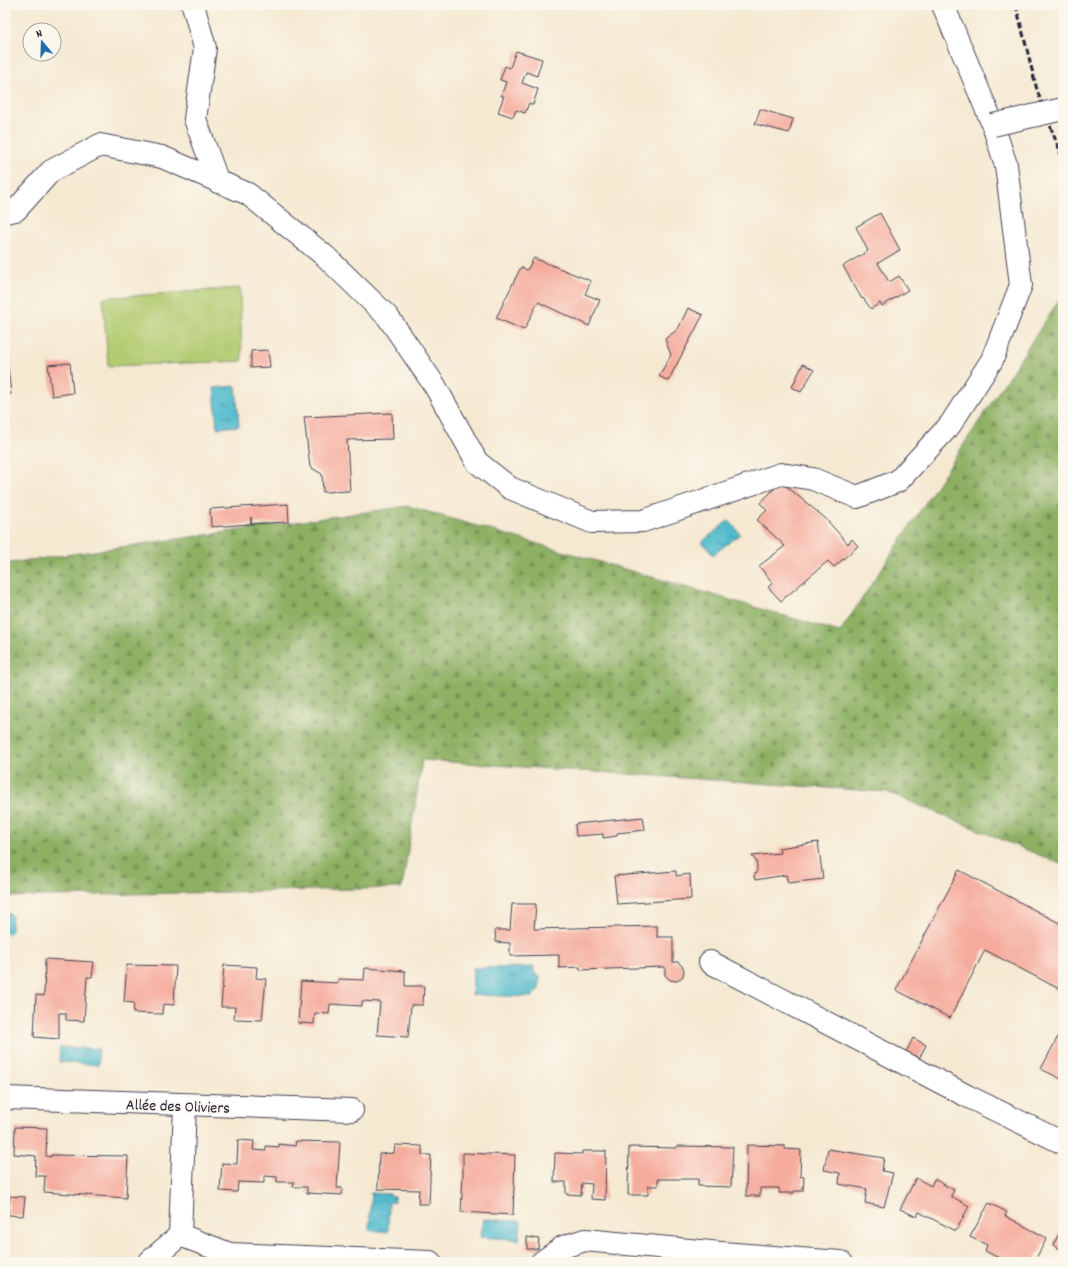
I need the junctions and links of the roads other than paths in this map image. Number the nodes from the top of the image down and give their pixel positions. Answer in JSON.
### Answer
{"nodes":[{"id":1,"x":193,"y":5,"type":"edge"},
{"id":2,"x":942,"y":5,"type":"edge"},
{"id":3,"x":1063,"y":109,"type":"edge"},
{"id":4,"x":993,"y":125,"type":"junction"},
{"id":5,"x":218,"y":182,"type":"junction"},
{"id":6,"x":5,"y":212,"type":"edge"},
{"id":7,"x":710,"y":962,"type":"dead end"},
{"id":8,"x":5,"y":1098,"type":"edge"},
{"id":9,"x":185,"y":1105,"type":"junction"},
{"id":10,"x":352,"y":1110,"type":"dead end"},
{"id":11,"x":1063,"y":1143,"type":"edge"},
{"id":12,"x":180,"y":1235,"type":"junction"},
{"id":13,"x":721,"y":1258,"type":"edge"},
{"id":14,"x":149,"y":1262,"type":"edge"},
{"id":15,"x":430,"y":1262,"type":"edge"},
{"id":16,"x":542,"y":1262,"type":"edge"},
{"id":17,"x":841,"y":1262,"type":"edge"}],
"edges":[{"from":1,"to":5,"type":"street"},
{"from":2,"to":4,"type":"street"},
{"from":3,"to":4,"type":"street","bridge":true},
{"from":4,"to":5,"type":"street"},
{"from":5,"to":6,"type":"street"},
{"from":7,"to":11,"type":"street"},
{"from":8,"to":9,"type":"street","name":"Allée des Oliviers"},
{"from":9,"to":10,"type":"street","name":"Allée des Oliviers"},
{"from":9,"to":12,"type":"street"},
{"from":12,"to":14,"type":"street"},
{"from":12,"to":15,"type":"street"},
{"from":13,"to":16,"type":"street"},
{"from":13,"to":17,"type":"street"}]}
